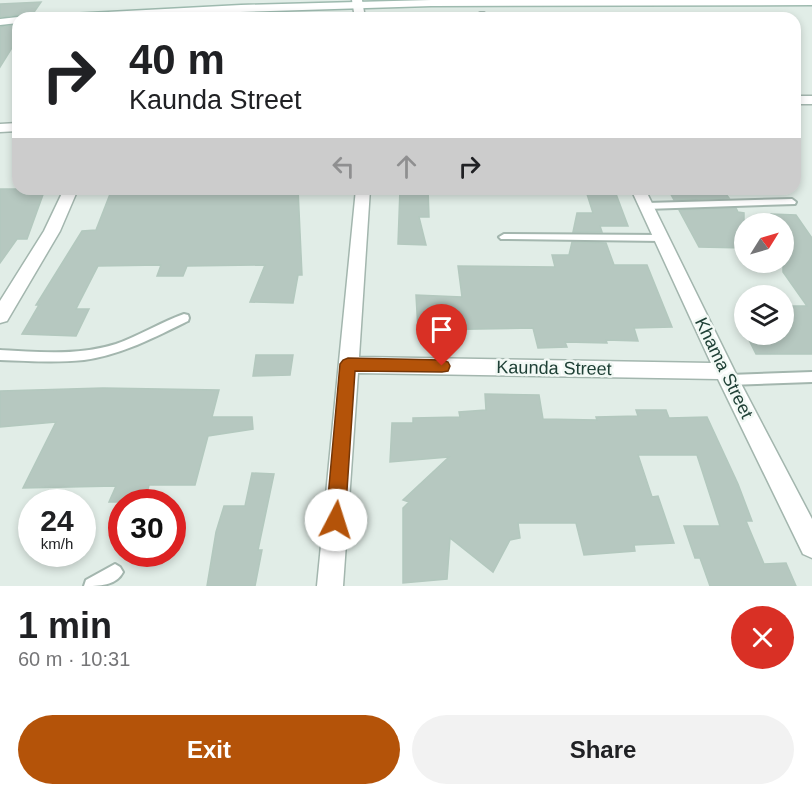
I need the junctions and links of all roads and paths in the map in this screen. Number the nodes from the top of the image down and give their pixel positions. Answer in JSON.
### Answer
{"nodes":[{"id":1,"x":358,"y":2,"type":"edge"},
{"id":2,"x":812,"y":2,"type":"edge"},
{"id":3,"x":148,"y":12,"type":"edge"},
{"id":4,"x":68,"y":195,"type":"edge"},
{"id":5,"x":362,"y":195,"type":"edge"},
{"id":6,"x":642,"y":197,"type":"edge"},
{"id":7,"x":792,"y":202,"type":"dead end"},
{"id":8,"x":504,"y":237,"type":"dead end"},
{"id":9,"x":662,"y":238,"type":"junction"},
{"id":10,"x":0,"y":316,"type":"edge"},
{"id":11,"x":184,"y":318,"type":"dead end"},
{"id":12,"x":0,"y":355,"type":"edge"},
{"id":13,"x":348,"y":364,"type":"junction"},
{"id":14,"x":727,"y":376,"type":"junction"},
{"id":15,"x":812,"y":376,"type":"edge"},
{"id":16,"x":812,"y":545,"type":"edge"},
{"id":17,"x":115,"y":572,"type":"dead end"},
{"id":18,"x":92,"y":586,"type":"edge"},
{"id":19,"x":330,"y":586,"type":"edge"}],
"edges":[{"from":1,"to":2,"type":"street"},
{"from":1,"to":3,"type":"street"},
{"from":4,"to":10,"type":"street"},
{"from":5,"to":13,"type":"street"},
{"from":6,"to":7,"type":"lane"},
{"from":6,"to":9,"type":"street","name":"Khama Street"},
{"from":8,"to":9,"type":"lane"},
{"from":9,"to":14,"type":"street","name":"Khama Street"},
{"from":11,"to":12,"type":"lane"},
{"from":13,"to":14,"type":"street","name":"Kaunda Street"},
{"from":13,"to":19,"type":"street"},
{"from":14,"to":15,"type":"lane"},
{"from":14,"to":16,"type":"street","name":"Khama Street"},
{"from":17,"to":18,"type":"lane"}]}
